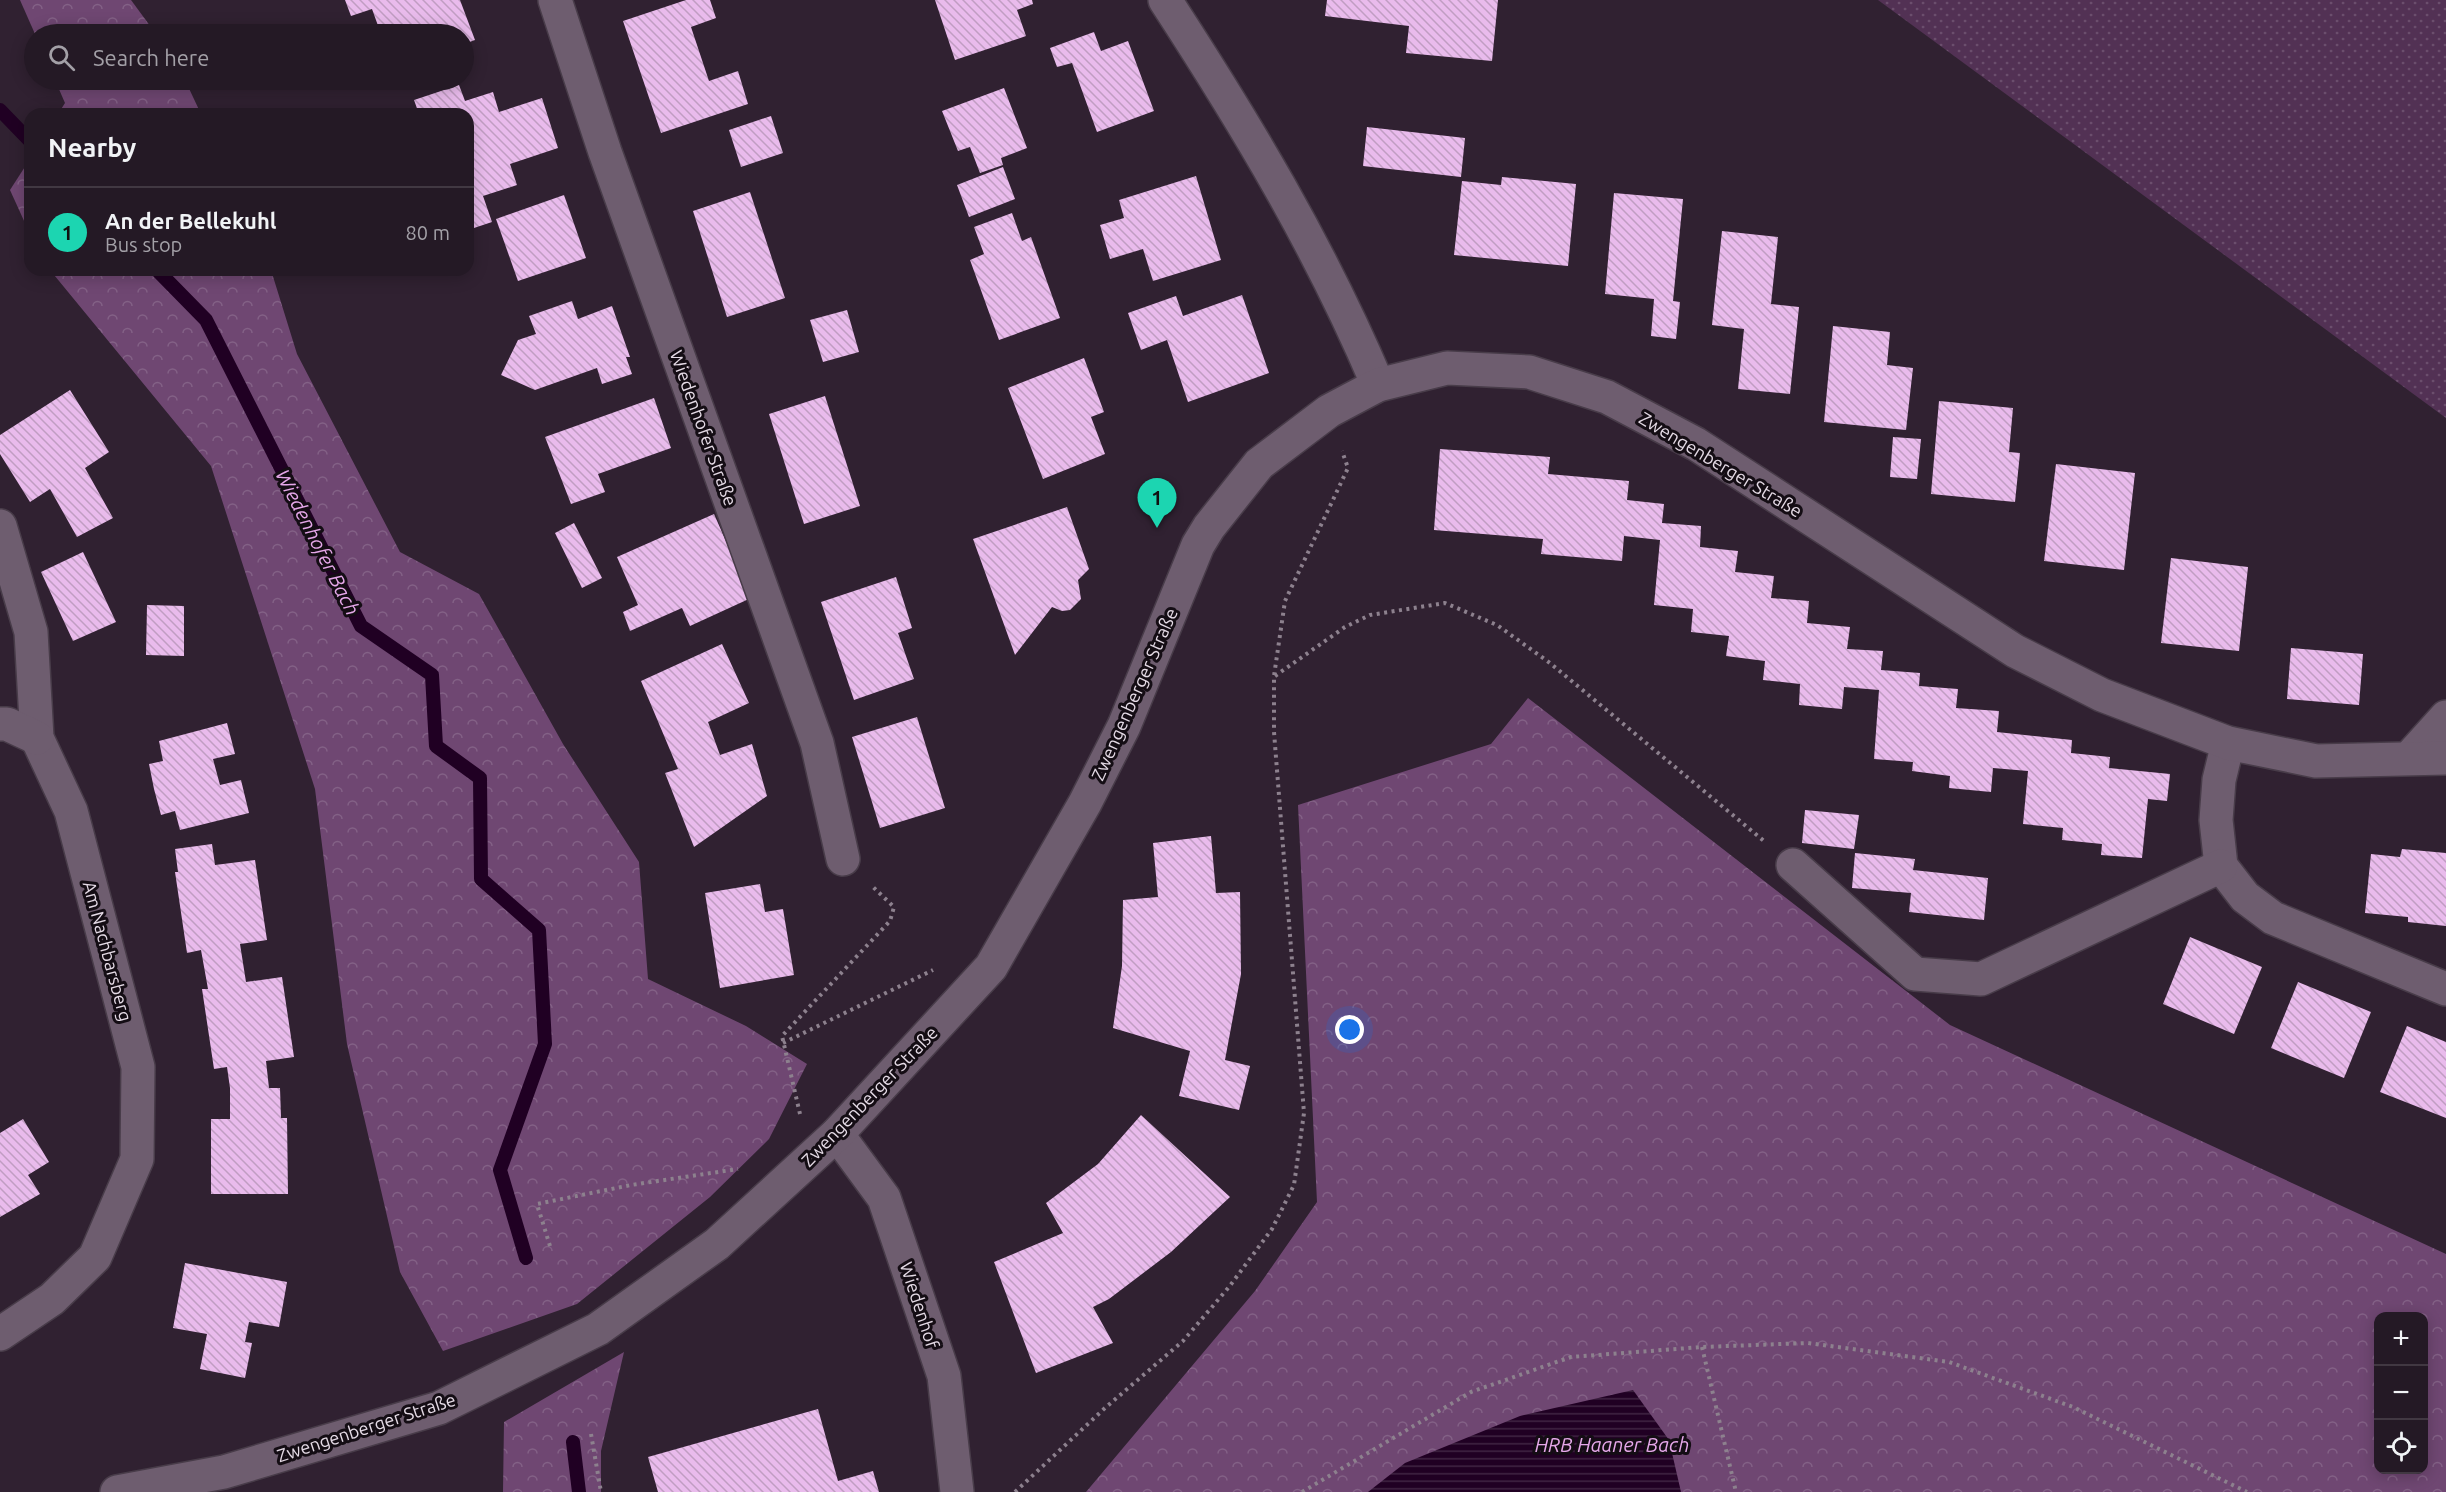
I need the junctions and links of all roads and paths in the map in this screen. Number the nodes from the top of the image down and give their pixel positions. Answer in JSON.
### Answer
{"nodes":[{"id":1,"x":555,"y":0,"type":"edge"},
{"id":2,"x":1165,"y":0,"type":"edge"},
{"id":3,"x":1377,"y":385,"type":"junction"},
{"id":4,"x":1329,"y":411,"type":"junction"},
{"id":5,"x":0,"y":526,"type":"edge"},
{"id":6,"x":1274,"y":676,"type":"junction"},
{"id":7,"x":2446,"y":717,"type":"edge"},
{"id":8,"x":0,"y":724,"type":"edge"},
{"id":9,"x":37,"y":738,"type":"junction"},
{"id":10,"x":2228,"y":743,"type":"junction"},
{"id":11,"x":2409,"y":758,"type":"junction"},
{"id":12,"x":2446,"y":758,"type":"edge"},
{"id":13,"x":843,"y":859,"type":"joint"},
{"id":14,"x":1793,"y":865,"type":"joint"},
{"id":15,"x":2221,"y":866,"type":"junction"},
{"id":16,"x":991,"y":967,"type":"junction"},
{"id":17,"x":2446,"y":989,"type":"edge"},
{"id":18,"x":783,"y":1044,"type":"junction"},
{"id":19,"x":826,"y":1144,"type":"junction"},
{"id":20,"x":784,"y":1182,"type":"junction"},
{"id":21,"x":550,"y":1246,"type":"dead end"},
{"id":22,"x":0,"y":1334,"type":"edge"},
{"id":23,"x":1702,"y":1347,"type":"junction"},
{"id":24,"x":591,"y":1434,"type":"dead end"},
{"id":25,"x":117,"y":1492,"type":"edge"},
{"id":26,"x":602,"y":1492,"type":"edge"},
{"id":27,"x":957,"y":1492,"type":"edge"},
{"id":28,"x":1015,"y":1492,"type":"edge"},
{"id":29,"x":1302,"y":1492,"type":"edge"},
{"id":30,"x":1736,"y":1492,"type":"edge"},
{"id":31,"x":2247,"y":1492,"type":"edge"}],
"edges":[{"from":1,"to":13,"type":"street","name":"Wiedenhofer Straße"},
{"from":2,"to":3,"type":"street"},
{"from":3,"to":4,"type":"street","name":"Zwengenberger Straße"},
{"from":3,"to":10,"type":"street","name":"Zwengenberger Straße"},
{"from":4,"to":6,"type":"path"},
{"from":4,"to":16,"type":"street","name":"Zwengenberger Straße"},
{"from":5,"to":9,"type":"street","name":"Am Nachbarsberg"},
{"from":6,"to":14,"type":"path"},
{"from":6,"to":28,"type":"path"},
{"from":7,"to":11,"type":"street"},
{"from":8,"to":9,"type":"street"},
{"from":9,"to":22,"type":"street","name":"Am Nachbarsberg"},
{"from":10,"to":11,"type":"street","name":"Zwengenberger Straße"},
{"from":10,"to":15,"type":"street"},
{"from":11,"to":12,"type":"street","name":"Zwengenberger Straße"},
{"from":13,"to":18,"type":"path"},
{"from":14,"to":15,"type":"street"},
{"from":15,"to":17,"type":"street"},
{"from":16,"to":18,"type":"path"},
{"from":16,"to":19,"type":"street","name":"Zwengenberger Straße"},
{"from":18,"to":19,"type":"path"},
{"from":19,"to":20,"type":"street","name":"Zwengenberger Straße"},
{"from":19,"to":27,"type":"street","name":"Wiedenhof"},
{"from":20,"to":21,"type":"path"},
{"from":20,"to":25,"type":"street","name":"Zwengenberger Straße"},
{"from":23,"to":29,"type":"path"},
{"from":23,"to":30,"type":"path"},
{"from":23,"to":31,"type":"path"},
{"from":24,"to":26,"type":"path"}]}
